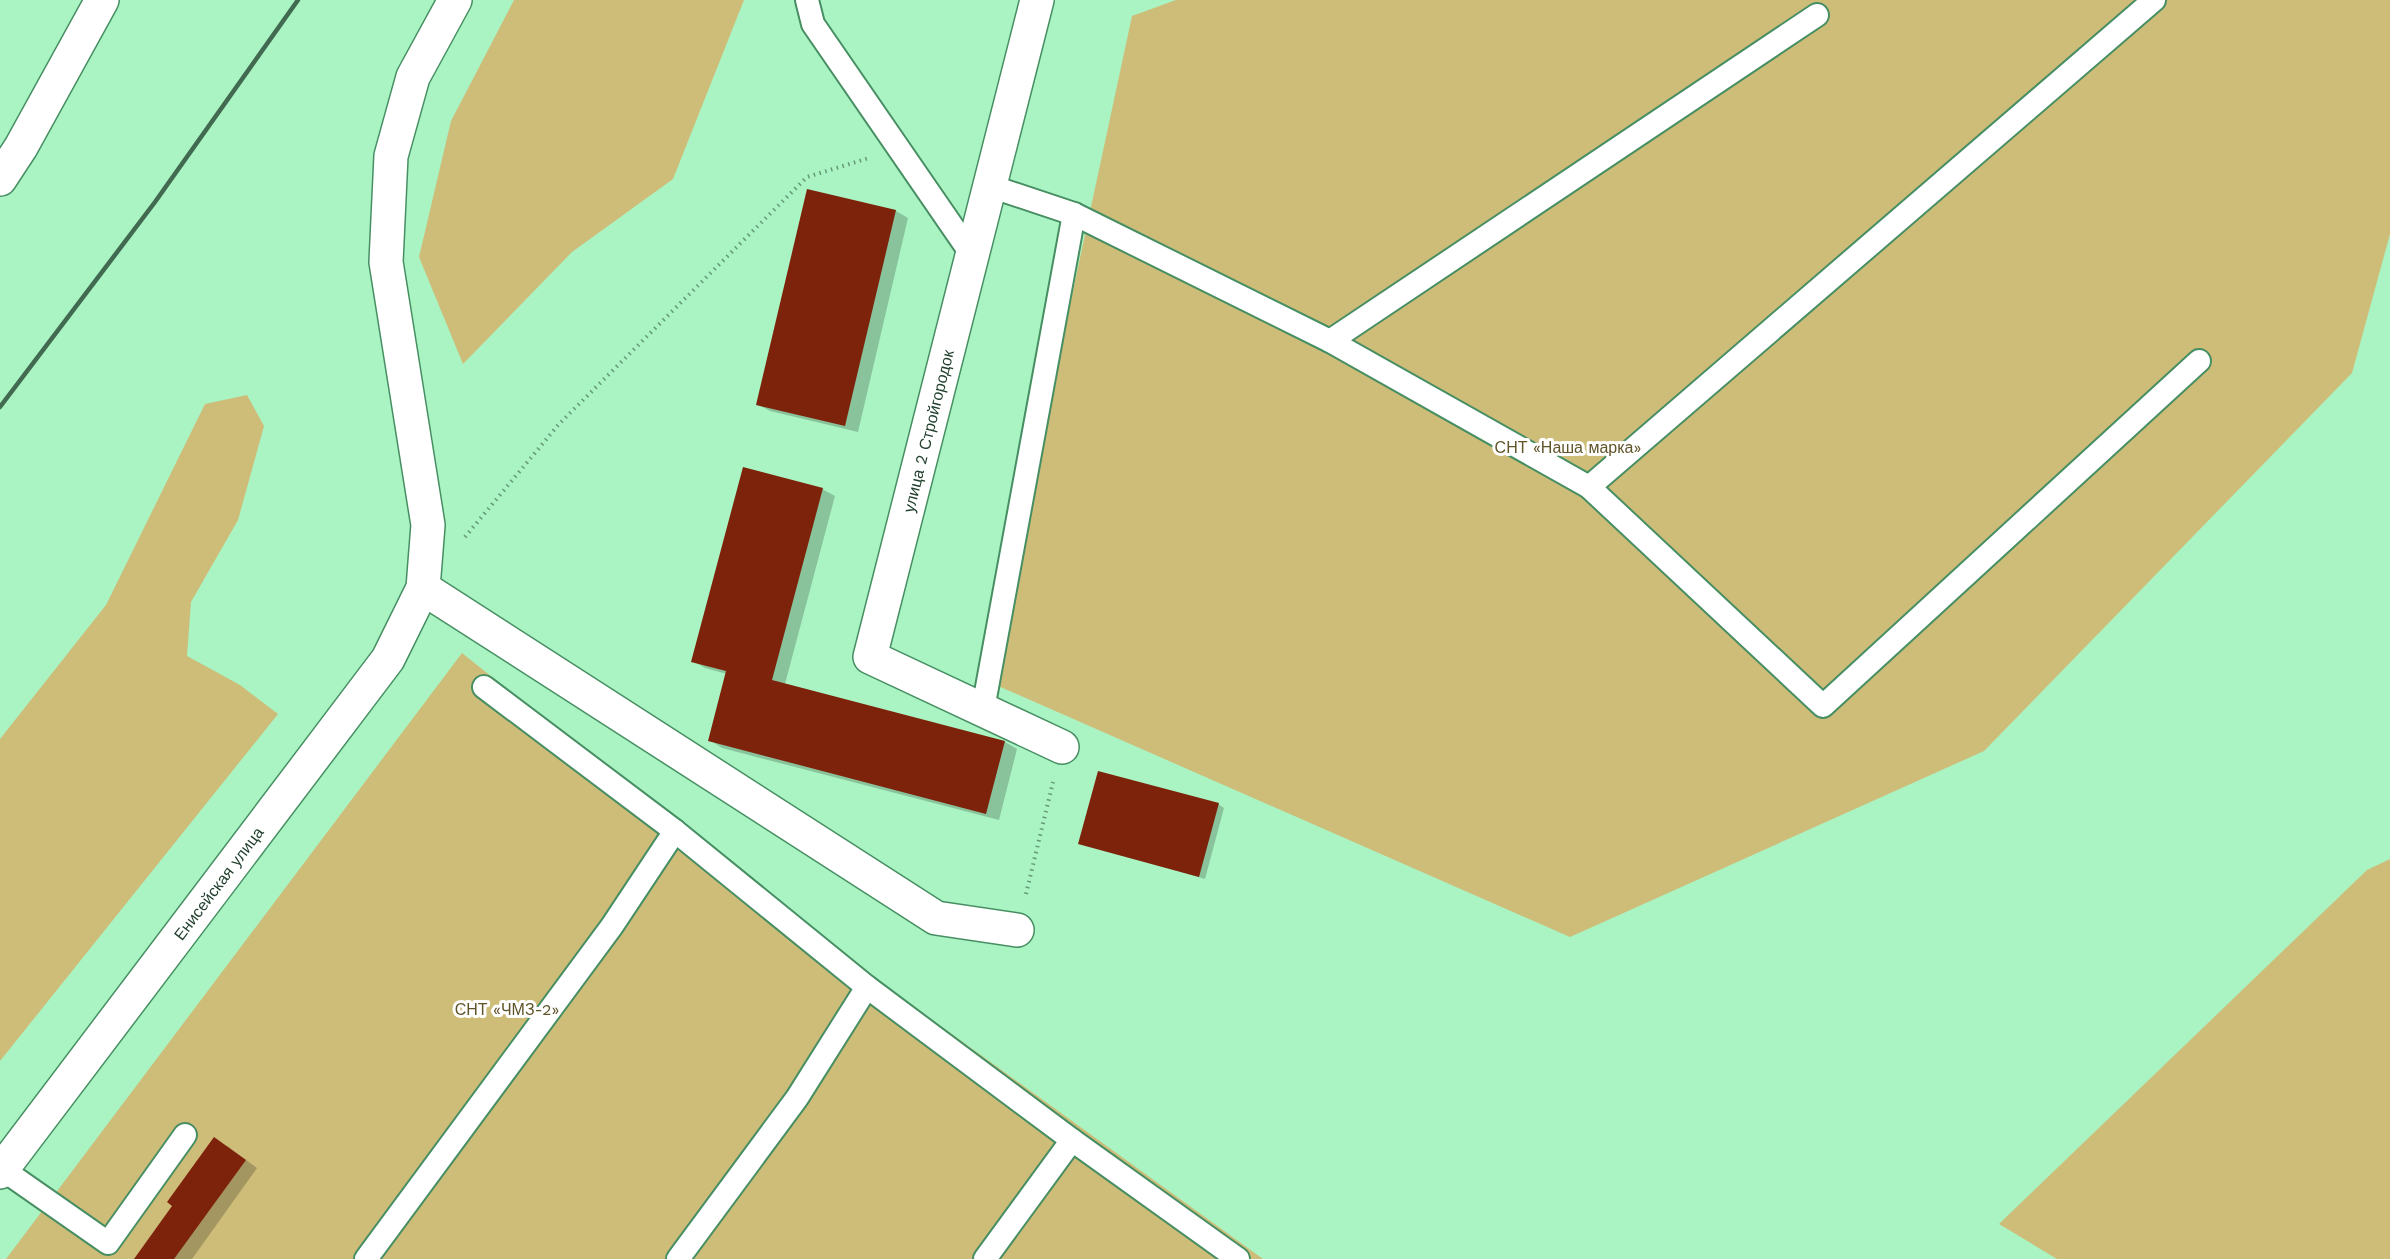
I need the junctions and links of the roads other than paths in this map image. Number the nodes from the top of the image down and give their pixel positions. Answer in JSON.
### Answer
{"nodes":[{"id":1,"x":102,"y":0,"type":"edge"},
{"id":2,"x":455,"y":0,"type":"edge"},
{"id":3,"x":807,"y":0,"type":"edge"},
{"id":4,"x":1037,"y":0,"type":"edge"},
{"id":5,"x":2154,"y":0,"type":"edge"},
{"id":6,"x":1817,"y":15,"type":"dead end"},
{"id":7,"x":0,"y":179,"type":"edge"},
{"id":8,"x":990,"y":186,"type":"junction"},
{"id":9,"x":1074,"y":214,"type":"junction"},
{"id":10,"x":972,"y":255,"type":"junction"},
{"id":11,"x":1330,"y":341,"type":"junction"},
{"id":12,"x":2199,"y":361,"type":"dead end"},
{"id":13,"x":1589,"y":487,"type":"junction"},
{"id":14,"x":423,"y":588,"type":"junction"},
{"id":15,"x":484,"y":687,"type":"dead end"},
{"id":16,"x":983,"y":709,"type":"junction"},
{"id":17,"x":1062,"y":747,"type":"road end"},
{"id":18,"x":675,"y":831,"type":"junction"},
{"id":19,"x":1017,"y":930,"type":"road end"},
{"id":20,"x":867,"y":987,"type":"junction"},
{"id":21,"x":185,"y":1135,"type":"dead end"},
{"id":22,"x":1072,"y":1140,"type":"junction"},
{"id":23,"x":1,"y":1170,"type":"edge"},
{"id":24,"x":366,"y":1259,"type":"edge"},
{"id":25,"x":678,"y":1259,"type":"edge"},
{"id":26,"x":985,"y":1259,"type":"edge"},
{"id":27,"x":1238,"y":1259,"type":"edge"}],
"edges":[{"from":1,"to":7,"type":"street"},
{"from":2,"to":14,"type":"street"},
{"from":3,"to":10,"type":"lane"},
{"from":4,"to":8,"type":"street","name":"улица 2 Стройгородок"},
{"from":5,"to":13,"type":"lane"},
{"from":6,"to":11,"type":"lane"},
{"from":8,"to":9,"type":"lane"},
{"from":8,"to":10,"type":"street","name":"улица 2 Стройгородок"},
{"from":9,"to":11,"type":"lane"},
{"from":9,"to":16,"type":"lane"},
{"from":10,"to":16,"type":"street","name":"улица 2 Стройгородок"},
{"from":11,"to":13,"type":"lane"},
{"from":12,"to":13,"type":"lane"},
{"from":14,"to":19,"type":"street"},
{"from":14,"to":23,"type":"street","name":"Енисейская улица"},
{"from":15,"to":18,"type":"lane"},
{"from":16,"to":17,"type":"street","name":"улица 2 Стройгородок"},
{"from":18,"to":20,"type":"lane"},
{"from":18,"to":24,"type":"lane"},
{"from":20,"to":22,"type":"lane"},
{"from":20,"to":25,"type":"lane"},
{"from":21,"to":23,"type":"lane"},
{"from":22,"to":26,"type":"lane"},
{"from":22,"to":27,"type":"lane"}]}
